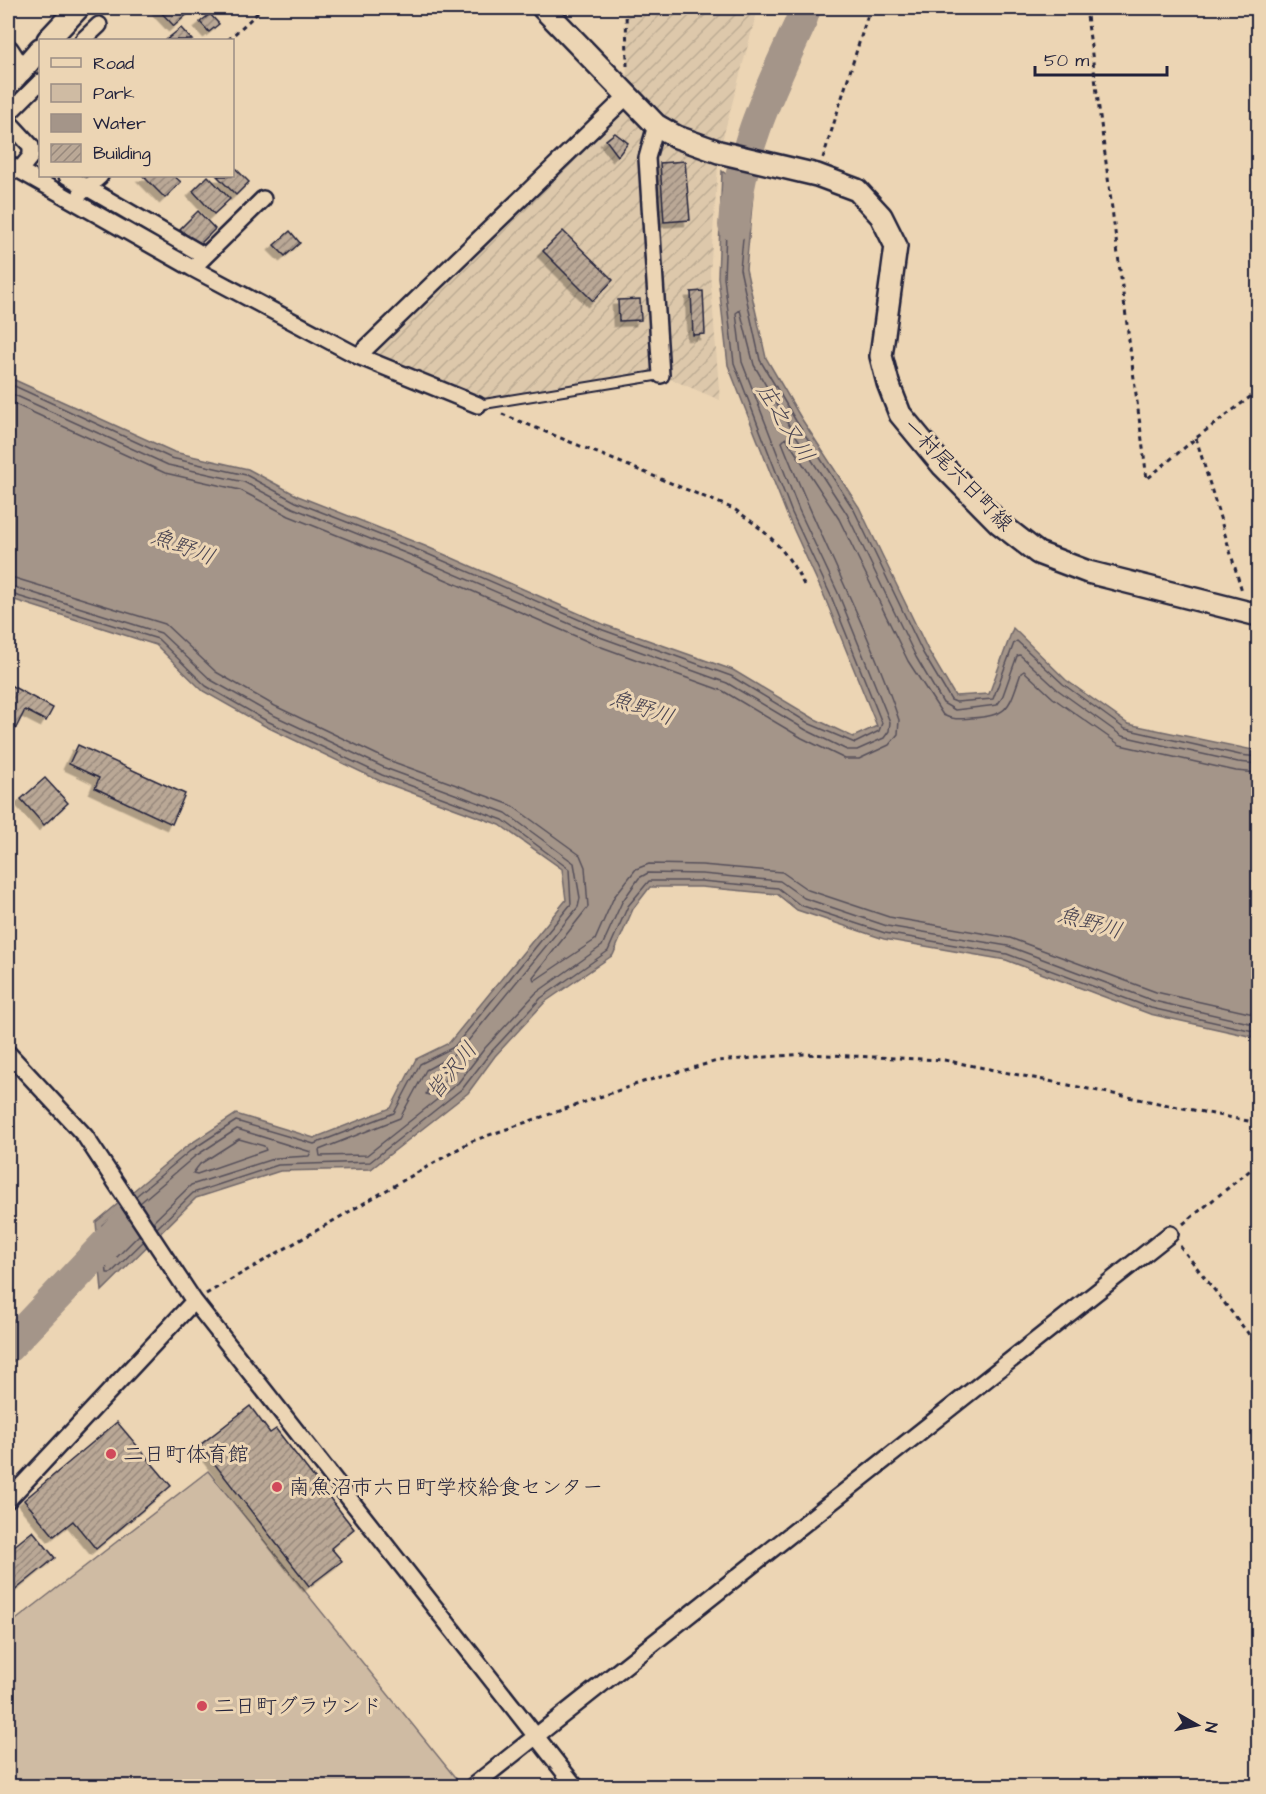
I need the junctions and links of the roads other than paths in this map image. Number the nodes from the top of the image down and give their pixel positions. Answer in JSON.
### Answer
{"nodes":[{"id":1,"x":78,"y":8,"type":"edge"},
{"id":2,"x":543,"y":8,"type":"edge"},
{"id":3,"x":99,"y":25,"type":"dead end"},
{"id":4,"x":49,"y":39,"type":"edge"},
{"id":5,"x":84,"y":39,"type":"edge"},
{"id":6,"x":39,"y":50,"type":"edge"},
{"id":7,"x":8,"y":51,"type":"edge"},
{"id":8,"x":14,"y":78,"type":"edge"},
{"id":9,"x":39,"y":83,"type":"edge"},
{"id":10,"x":627,"y":96,"type":"junction"},
{"id":11,"x":8,"y":114,"type":"edge"},
{"id":12,"x":8,"y":121,"type":"edge"},
{"id":13,"x":656,"y":125,"type":"junction"},
{"id":14,"x":36,"y":158,"type":"edge"},
{"id":15,"x":13,"y":167,"type":"edge"},
{"id":16,"x":69,"y":177,"type":"edge"},
{"id":17,"x":99,"y":177,"type":"edge"},
{"id":18,"x":88,"y":187,"type":"junction"},
{"id":19,"x":263,"y":199,"type":"dead end"},
{"id":20,"x":73,"y":201,"type":"junction"},
{"id":21,"x":205,"y":256,"type":"junction"},
{"id":22,"x":192,"y":268,"type":"junction"},
{"id":23,"x":358,"y":356,"type":"junction"},
{"id":24,"x":661,"y":375,"type":"joint"},
{"id":25,"x":478,"y":405,"type":"joint"},
{"id":26,"x":1253,"y":614,"type":"edge"},
{"id":27,"x":8,"y":1053,"type":"edge"},
{"id":28,"x":1170,"y":1234,"type":"road end"},
{"id":29,"x":194,"y":1301,"type":"junction"},
{"id":30,"x":8,"y":1500,"type":"edge"},
{"id":31,"x":535,"y":1737,"type":"junction"},
{"id":32,"x":473,"y":1786,"type":"edge"},
{"id":33,"x":575,"y":1786,"type":"edge"}],
"edges":[{"from":1,"to":4,"type":"main road"},
{"from":2,"to":10,"type":"main road","name":"一村尾六日町線"},
{"from":3,"to":5,"type":"street"},
{"from":6,"to":8,"type":"main road"},
{"from":7,"to":8,"type":"main road"},
{"from":9,"to":11,"type":"street"},
{"from":10,"to":13,"type":"main road","name":"一村尾六日町線"},
{"from":10,"to":23,"type":"street"},
{"from":12,"to":14,"type":"street"},
{"from":13,"to":24,"type":"street"},
{"from":13,"to":26,"type":"main road","name":"一村尾六日町線"},
{"from":14,"to":15,"type":"street"},
{"from":15,"to":20,"type":"street"},
{"from":16,"to":18,"type":"street"},
{"from":17,"to":18,"type":"street"},
{"from":18,"to":20,"type":"street"},
{"from":18,"to":21,"type":"street"},
{"from":19,"to":21,"type":"street"},
{"from":20,"to":22,"type":"street"},
{"from":21,"to":22,"type":"street"},
{"from":22,"to":23,"type":"street"},
{"from":23,"to":25,"type":"street"},
{"from":24,"to":25,"type":"lane"},
{"from":27,"to":29,"type":"street"},
{"from":28,"to":31,"type":"street"},
{"from":29,"to":30,"type":"street"},
{"from":29,"to":31,"type":"street"},
{"from":31,"to":32,"type":"street"},
{"from":31,"to":33,"type":"street"}]}
